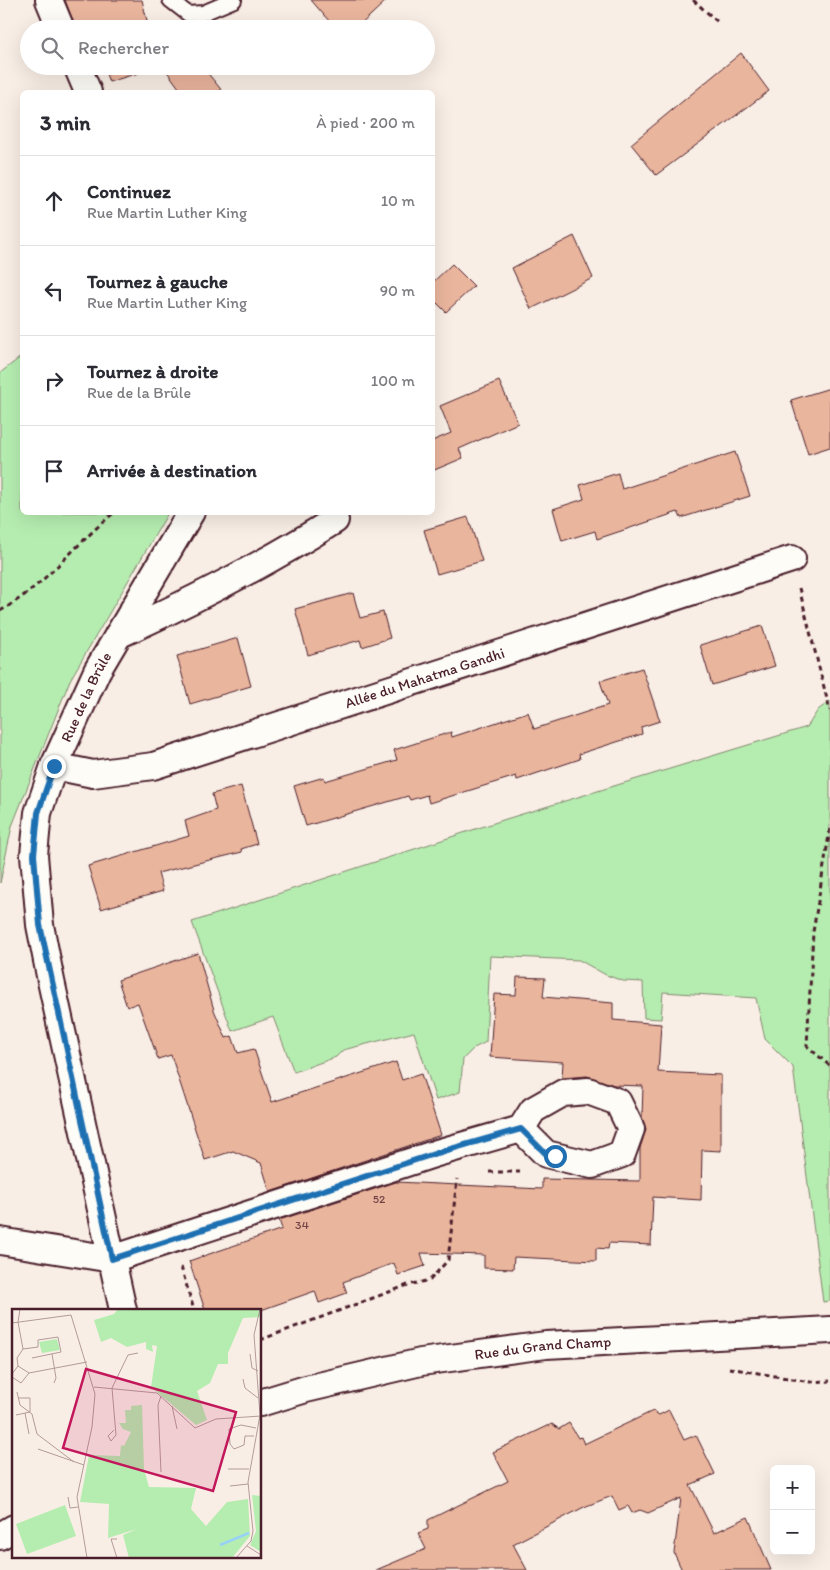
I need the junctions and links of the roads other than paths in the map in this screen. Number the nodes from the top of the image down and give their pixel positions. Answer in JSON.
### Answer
{"nodes":[{"id":1,"x":49,"y":0,"type":"edge"},
{"id":2,"x":170,"y":0,"type":"edge"},
{"id":3,"x":234,"y":0,"type":"edge"},
{"id":4,"x":57,"y":20,"type":"edge"},
{"id":5,"x":81,"y":75,"type":"edge"},
{"id":6,"x":87,"y":90,"type":"edge"},
{"id":7,"x":189,"y":515,"type":"edge"},
{"id":8,"x":335,"y":520,"type":"dead end"},
{"id":9,"x":792,"y":559,"type":"road end"},
{"id":10,"x":118,"y":635,"type":"junction"},
{"id":11,"x":54,"y":766,"type":"junction"},
{"id":12,"x":521,"y":1129,"type":"junction"},
{"id":13,"x":0,"y":1241,"type":"edge"},
{"id":14,"x":112,"y":1259,"type":"junction"},
{"id":15,"x":123,"y":1309,"type":"edge"},
{"id":16,"x":830,"y":1330,"type":"edge"},
{"id":17,"x":261,"y":1403,"type":"edge"},
{"id":18,"x":12,"y":1529,"type":"edge"},
{"id":19,"x":0,"y":1536,"type":"edge"}],
"edges":[{"from":1,"to":4,"type":"street"},
{"from":2,"to":3,"type":"lane"},
{"from":5,"to":6,"type":"street"},
{"from":7,"to":10,"type":"street","name":"Rue de la Brûle"},
{"from":8,"to":10,"type":"street"},
{"from":9,"to":11,"type":"street","name":"Allée du Mahatma Gandhi"},
{"from":10,"to":11,"type":"street","name":"Rue de la Brûle"},
{"from":11,"to":14,"type":"street","name":"Rue de la Brûle"},
{"from":12,"to":12,"type":"street"},
{"from":12,"to":14,"type":"street"},
{"from":13,"to":14,"type":"street"},
{"from":14,"to":15,"type":"street","name":"Rue de la Brûle"},
{"from":16,"to":17,"type":"street","name":"Rue du Grand Champ"},
{"from":18,"to":19,"type":"street"}]}
